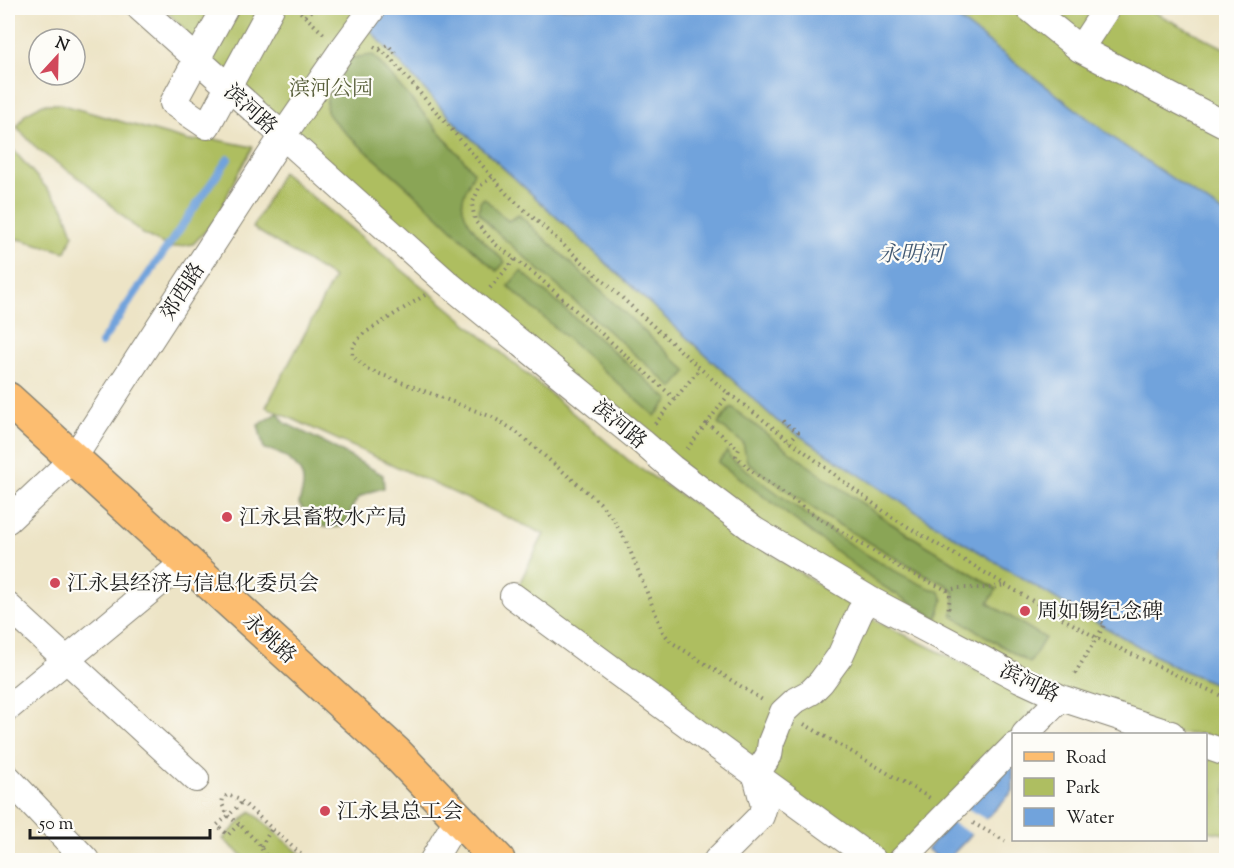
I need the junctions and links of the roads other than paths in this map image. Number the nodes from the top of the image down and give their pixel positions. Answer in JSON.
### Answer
{"nodes":[{"id":1,"x":140,"y":8,"type":"edge"},
{"id":2,"x":225,"y":8,"type":"edge"},
{"id":3,"x":373,"y":8,"type":"edge"},
{"id":4,"x":1029,"y":8,"type":"edge"},
{"id":5,"x":1107,"y":8,"type":"edge"},
{"id":6,"x":269,"y":10,"type":"edge"},
{"id":7,"x":1080,"y":49,"type":"junction"},
{"id":8,"x":197,"y":59,"type":"junction"},
{"id":9,"x":228,"y":88,"type":"junction"},
{"id":10,"x":1227,"y":125,"type":"edge"},
{"id":11,"x":282,"y":137,"type":"junction"},
{"id":12,"x":8,"y":399,"type":"edge"},
{"id":13,"x":73,"y":459,"type":"junction"},
{"id":14,"x":8,"y":520,"type":"edge"},
{"id":15,"x":186,"y":561,"type":"junction"},
{"id":16,"x":513,"y":596,"type":"dead end"},
{"id":17,"x":869,"y":599,"type":"junction"},
{"id":18,"x":8,"y":606,"type":"edge"},
{"id":19,"x":66,"y":660,"type":"junction"},
{"id":20,"x":1061,"y":698,"type":"junction"},
{"id":21,"x":8,"y":708,"type":"edge"},
{"id":22,"x":1027,"y":733,"type":"edge"},
{"id":23,"x":1165,"y":733,"type":"edge"},
{"id":24,"x":1207,"y":746,"type":"edge"},
{"id":25,"x":1012,"y":748,"type":"edge"},
{"id":26,"x":1227,"y":753,"type":"edge"},
{"id":27,"x":756,"y":775,"type":"junction"},
{"id":28,"x":8,"y":778,"type":"edge"},
{"id":29,"x":196,"y":779,"type":"dead end"},
{"id":30,"x":458,"y":818,"type":"junction"},
{"id":31,"x":488,"y":856,"type":"edge"},
{"id":32,"x":86,"y":861,"type":"edge"},
{"id":33,"x":433,"y":861,"type":"edge"},
{"id":34,"x":717,"y":861,"type":"edge"},
{"id":35,"x":873,"y":861,"type":"edge"},
{"id":36,"x":902,"y":861,"type":"edge"}],
"edges":[{"from":1,"to":8,"type":"street","name":"滨河路"},
{"from":2,"to":8,"type":"street"},
{"from":3,"to":11,"type":"street","name":"郊西路","bridge":true},
{"from":4,"to":7,"type":"street"},
{"from":5,"to":7,"type":"street"},
{"from":6,"to":9,"type":"street"},
{"from":7,"to":10,"type":"street"},
{"from":8,"to":9,"type":"street","name":"滨河路"},
{"from":8,"to":9,"type":"street"},
{"from":9,"to":11,"type":"street","name":"滨河路"},
{"from":11,"to":13,"type":"street","name":"郊西路"},
{"from":11,"to":17,"type":"street","name":"滨河路"},
{"from":12,"to":13,"type":"main road","name":"永桃路"},
{"from":13,"to":14,"type":"street","name":"郊西路"},
{"from":13,"to":15,"type":"main road","name":"永桃路"},
{"from":15,"to":19,"type":"street"},
{"from":15,"to":30,"type":"main road","name":"永桃路"},
{"from":16,"to":27,"type":"street"},
{"from":17,"to":20,"type":"street","name":"滨河路"},
{"from":17,"to":27,"type":"street"},
{"from":18,"to":19,"type":"street"},
{"from":19,"to":21,"type":"street"},
{"from":19,"to":29,"type":"street"},
{"from":20,"to":22,"type":"street"},
{"from":20,"to":23,"type":"street","name":"滨河路"},
{"from":24,"to":26,"type":"street"},
{"from":25,"to":36,"type":"street"},
{"from":27,"to":34,"type":"street"},
{"from":27,"to":35,"type":"street"},
{"from":28,"to":32,"type":"street"},
{"from":30,"to":31,"type":"main road","name":"永桃路"},
{"from":30,"to":33,"type":"street"}]}
